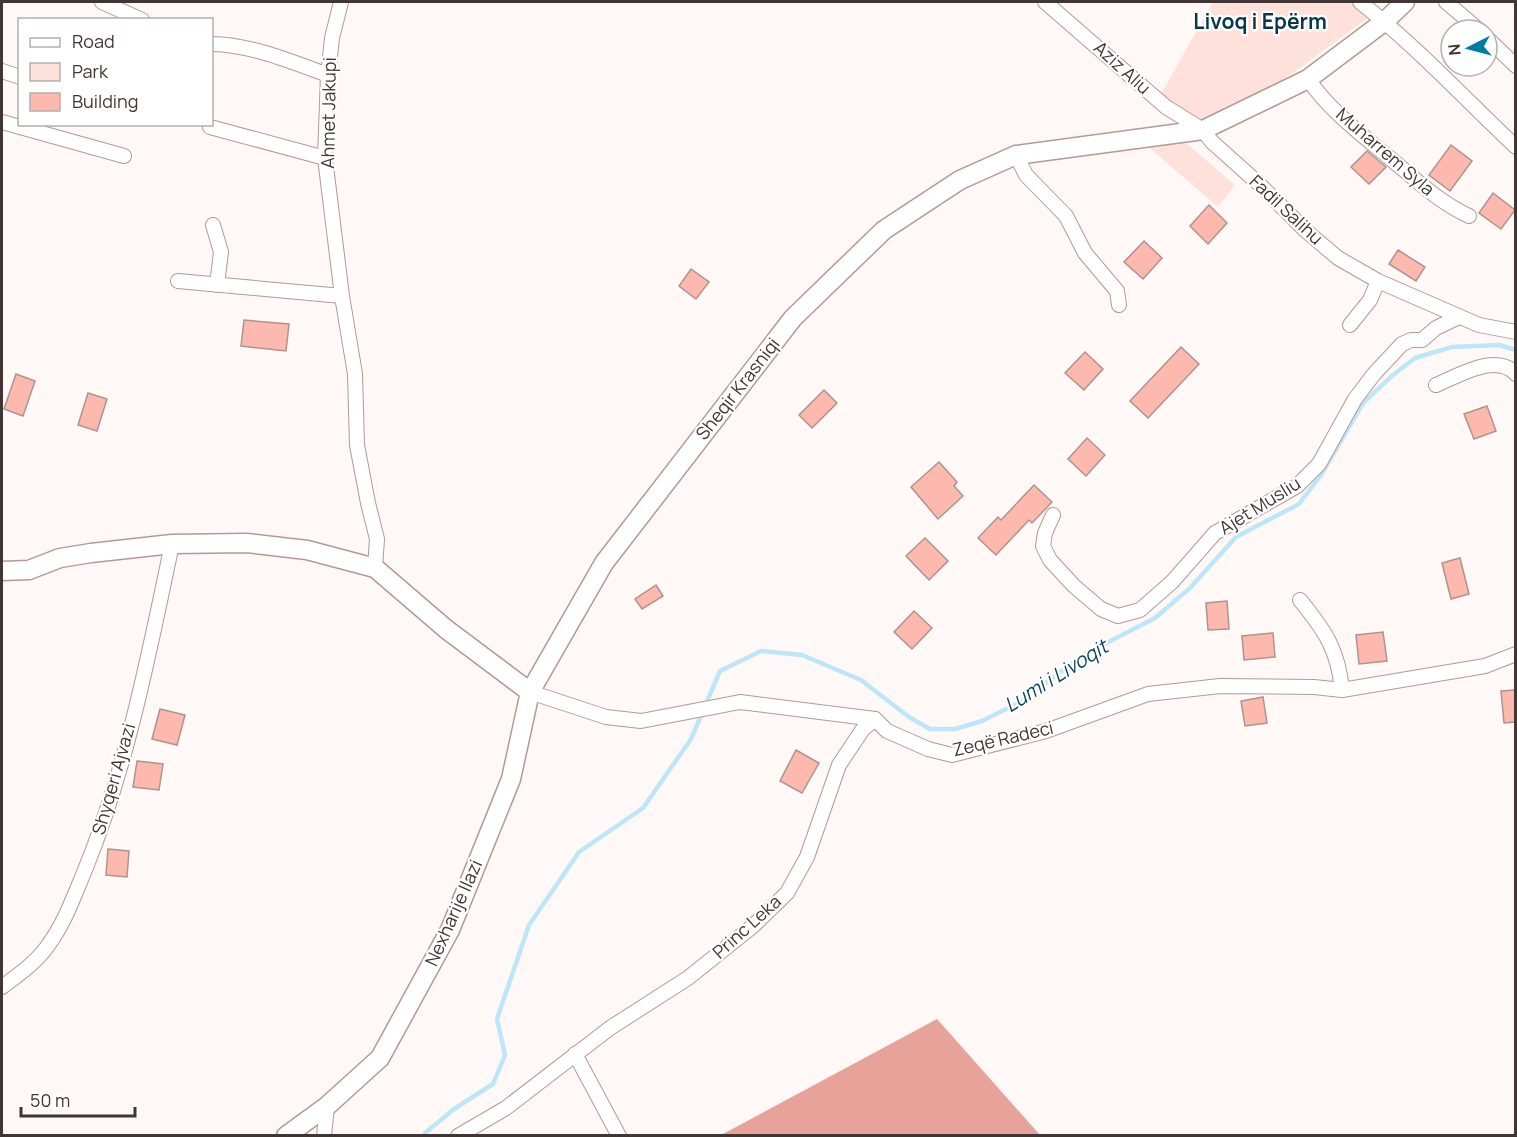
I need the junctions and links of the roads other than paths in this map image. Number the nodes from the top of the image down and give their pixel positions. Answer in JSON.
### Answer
{"nodes":[{"id":1,"x":102,"y":2,"type":"edge"},
{"id":2,"x":341,"y":2,"type":"edge"},
{"id":3,"x":1045,"y":2,"type":"edge"},
{"id":4,"x":1360,"y":2,"type":"edge"},
{"id":5,"x":1405,"y":2,"type":"edge"},
{"id":6,"x":1446,"y":2,"type":"edge"},
{"id":7,"x":138,"y":18,"type":"edge"},
{"id":8,"x":1465,"y":18,"type":"edge"},
{"id":9,"x":1385,"y":21,"type":"junction"},
{"id":10,"x":213,"y":44,"type":"edge"},
{"id":11,"x":1499,"y":50,"type":"edge"},
{"id":12,"x":1515,"y":66,"type":"edge"},
{"id":13,"x":2,"y":71,"type":"edge"},
{"id":14,"x":327,"y":75,"type":"junction"},
{"id":15,"x":18,"y":76,"type":"edge"},
{"id":16,"x":1308,"y":79,"type":"junction"},
{"id":17,"x":2,"y":122,"type":"edge"},
{"id":18,"x":210,"y":127,"type":"dead end"},
{"id":19,"x":1203,"y":129,"type":"junction"},
{"id":20,"x":1515,"y":147,"type":"edge"},
{"id":21,"x":1016,"y":155,"type":"junction"},
{"id":22,"x":124,"y":156,"type":"dead end"},
{"id":23,"x":325,"y":158,"type":"junction"},
{"id":24,"x":1469,"y":216,"type":"dead end"},
{"id":25,"x":213,"y":225,"type":"dead end"},
{"id":26,"x":178,"y":281,"type":"dead end"},
{"id":27,"x":1378,"y":281,"type":"junction"},
{"id":28,"x":217,"y":285,"type":"junction"},
{"id":29,"x":342,"y":296,"type":"junction"},
{"id":30,"x":1119,"y":305,"type":"dead end"},
{"id":31,"x":1459,"y":316,"type":"junction"},
{"id":32,"x":1350,"y":325,"type":"dead end"},
{"id":33,"x":1515,"y":332,"type":"edge"},
{"id":34,"x":1515,"y":374,"type":"edge"},
{"id":35,"x":1436,"y":385,"type":"dead end"},
{"id":36,"x":1053,"y":515,"type":"dead end"},
{"id":37,"x":172,"y":544,"type":"junction"},
{"id":38,"x":375,"y":568,"type":"junction"},
{"id":39,"x":2,"y":571,"type":"edge"},
{"id":40,"x":1300,"y":600,"type":"dead end"},
{"id":41,"x":1515,"y":654,"type":"edge"},
{"id":42,"x":1342,"y":690,"type":"junction"},
{"id":43,"x":530,"y":692,"type":"junction"},
{"id":44,"x":874,"y":719,"type":"junction"},
{"id":45,"x":2,"y":987,"type":"edge"},
{"id":46,"x":575,"y":1054,"type":"junction"},
{"id":47,"x":327,"y":1106,"type":"junction"},
{"id":48,"x":286,"y":1136,"type":"edge"},
{"id":49,"x":324,"y":1136,"type":"edge"},
{"id":50,"x":458,"y":1136,"type":"edge"},
{"id":51,"x":619,"y":1136,"type":"edge"}],
"edges":[{"from":1,"to":7,"type":"street"},
{"from":2,"to":14,"type":"street","name":"Ahmet Jakupi"},
{"from":3,"to":19,"type":"street","name":"Aziz Aliu"},
{"from":4,"to":9,"type":"street"},
{"from":5,"to":9,"type":"street"},
{"from":6,"to":8,"type":"street"},
{"from":9,"to":16,"type":"street"},
{"from":9,"to":20,"type":"street"},
{"from":10,"to":14,"type":"street"},
{"from":11,"to":12,"type":"street"},
{"from":13,"to":15,"type":"street"},
{"from":14,"to":23,"type":"street","name":"Ahmet Jakupi"},
{"from":16,"to":19,"type":"street"},
{"from":16,"to":24,"type":"street","name":"Muharrem Syla"},
{"from":17,"to":22,"type":"street"},
{"from":18,"to":23,"type":"street"},
{"from":19,"to":21,"type":"street","name":"Sheqir Krasniqi"},
{"from":19,"to":27,"type":"street","name":"Fadil Salihu"},
{"from":21,"to":30,"type":"street"},
{"from":21,"to":43,"type":"street","name":"Sheqir Krasniqi"},
{"from":23,"to":29,"type":"street","name":"Ahmet Jakupi"},
{"from":25,"to":28,"type":"street"},
{"from":26,"to":28,"type":"street"},
{"from":27,"to":31,"type":"street","name":"Fadil Salihu"},
{"from":27,"to":32,"type":"street"},
{"from":28,"to":29,"type":"street"},
{"from":29,"to":38,"type":"street","name":"Ahmet Jakupi"},
{"from":31,"to":33,"type":"street","name":"Fadil Salihu"},
{"from":31,"to":36,"type":"street","name":"Ajet Musliu"},
{"from":34,"to":35,"type":"street"},
{"from":37,"to":38,"type":"street"},
{"from":37,"to":39,"type":"street"},
{"from":37,"to":45,"type":"street","name":"Shyqeri Ajvazi"},
{"from":38,"to":43,"type":"street"},
{"from":40,"to":42,"type":"street"},
{"from":41,"to":42,"type":"street","name":"Zeqë Radeci"},
{"from":42,"to":44,"type":"street","name":"Zeqë Radeci"},
{"from":43,"to":44,"type":"street","name":"Zeqë Radeci"},
{"from":43,"to":47,"type":"street","name":"Nexharije Ilazi"},
{"from":44,"to":46,"type":"street","name":"Princ Leka"},
{"from":46,"to":50,"type":"street","name":"Princ Leka"},
{"from":46,"to":51,"type":"street"},
{"from":47,"to":48,"type":"street","name":"Nexharije Ilazi"},
{"from":47,"to":49,"type":"street"}]}
